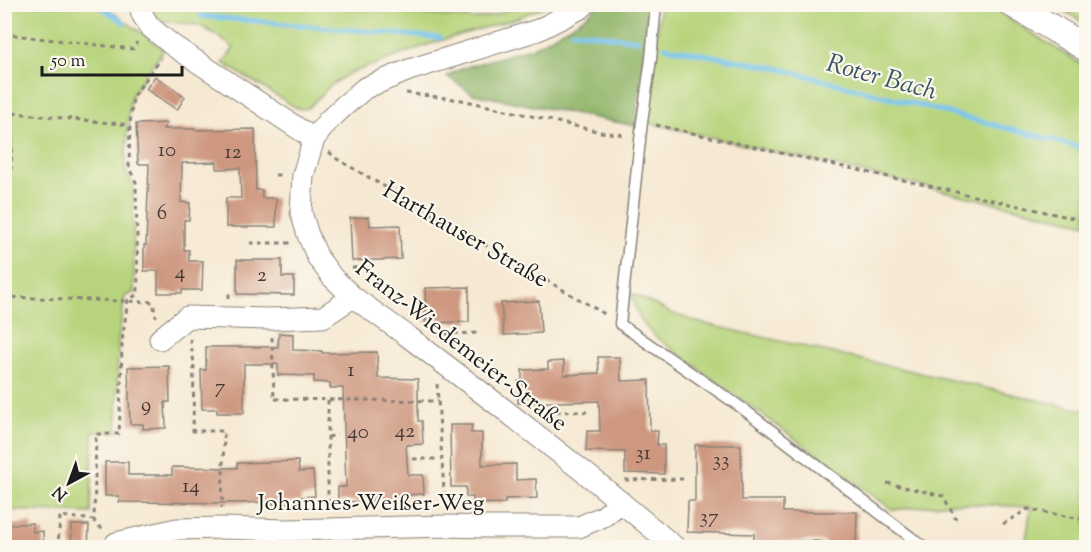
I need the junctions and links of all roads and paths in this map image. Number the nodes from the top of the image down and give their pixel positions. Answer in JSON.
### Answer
{"nodes":[{"id":1,"x":140,"y":4,"type":"edge"},
{"id":2,"x":585,"y":4,"type":"edge"},
{"id":3,"x":656,"y":4,"type":"edge"},
{"id":4,"x":1012,"y":4,"type":"edge"},
{"id":5,"x":149,"y":26,"type":"junction"},
{"id":6,"x":4,"y":34,"type":"edge"},
{"id":7,"x":172,"y":45,"type":"junction"},
{"id":8,"x":1086,"y":48,"type":"edge"},
{"id":9,"x":365,"y":88,"type":"junction"},
{"id":10,"x":4,"y":112,"type":"edge"},
{"id":11,"x":14,"y":113,"type":"junction"},
{"id":12,"x":642,"y":122,"type":"junction"},
{"id":13,"x":130,"y":125,"type":"junction"},
{"id":14,"x":641,"y":137,"type":"junction"},
{"id":15,"x":314,"y":139,"type":"junction"},
{"id":16,"x":1086,"y":221,"type":"edge"},
{"id":17,"x":250,"y":243,"type":"dead end"},
{"id":18,"x":312,"y":244,"type":"junction"},
{"id":19,"x":4,"y":297,"type":"edge"},
{"id":20,"x":353,"y":297,"type":"junction"},
{"id":21,"x":128,"y":300,"type":"junction"},
{"id":22,"x":620,"y":324,"type":"junction"},
{"id":23,"x":480,"y":333,"type":"dead end"},
{"id":24,"x":406,"y":335,"type":"junction"},
{"id":25,"x":160,"y":339,"type":"joint"},
{"id":26,"x":272,"y":341,"type":"dead end"},
{"id":27,"x":194,"y":363,"type":"dead end"},
{"id":28,"x":328,"y":400,"type":"junction"},
{"id":29,"x":506,"y":411,"type":"junction"},
{"id":30,"x":587,"y":412,"type":"dead end"},
{"id":31,"x":338,"y":435,"type":"dead end"},
{"id":32,"x":328,"y":437,"type":"junction"},
{"id":33,"x":413,"y":459,"type":"dead end"},
{"id":34,"x":442,"y":459,"type":"junction"},
{"id":35,"x":683,"y":479,"type":"dead end"},
{"id":36,"x":594,"y":480,"type":"junction"},
{"id":37,"x":887,"y":483,"type":"dead end"},
{"id":38,"x":621,"y":502,"type":"junction"},
{"id":39,"x":956,"y":519,"type":"dead end"},
{"id":40,"x":1086,"y":520,"type":"edge"},
{"id":41,"x":1003,"y":524,"type":"dead end"},
{"id":42,"x":447,"y":526,"type":"junction"},
{"id":43,"x":222,"y":528,"type":"junction"},
{"id":44,"x":328,"y":529,"type":"junction"},
{"id":45,"x":116,"y":543,"type":"dead end"},
{"id":46,"x":58,"y":548,"type":"edge"},
{"id":47,"x":675,"y":548,"type":"edge"},
{"id":48,"x":926,"y":548,"type":"edge"}],
"edges":[{"from":1,"to":5,"type":"street"},
{"from":2,"to":9,"type":"street","name":"Franz-Wiedemeier-Straße"},
{"from":3,"to":12,"type":"lane"},
{"from":4,"to":8,"type":"street"},
{"from":5,"to":6,"type":"path"},
{"from":5,"to":7,"type":"street"},
{"from":7,"to":13,"type":"path"},
{"from":7,"to":15,"type":"street"},
{"from":9,"to":14,"type":"path"},
{"from":9,"to":15,"type":"street","name":"Franz-Wiedemeier-Straße"},
{"from":10,"to":11,"type":"path"},
{"from":11,"to":13,"type":"path"},
{"from":11,"to":19,"type":"path"},
{"from":12,"to":14,"type":"lane"},
{"from":12,"to":16,"type":"path"},
{"from":13,"to":21,"type":"path"},
{"from":14,"to":22,"type":"lane"},
{"from":15,"to":18,"type":"street","name":"Franz-Wiedemeier-Straße"},
{"from":15,"to":22,"type":"path","name":"Harthauser Straße"},
{"from":17,"to":18,"type":"path"},
{"from":18,"to":20,"type":"street","name":"Franz-Wiedemeier-Straße"},
{"from":19,"to":21,"type":"path"},
{"from":20,"to":24,"type":"street","name":"Franz-Wiedemeier-Straße"},
{"from":20,"to":25,"type":"street"},
{"from":21,"to":25,"type":"path"},
{"from":21,"to":46,"type":"path"},
{"from":22,"to":48,"type":"lane"},
{"from":23,"to":24,"type":"path"},
{"from":24,"to":29,"type":"street","name":"Franz-Wiedemeier-Straße"},
{"from":26,"to":28,"type":"path"},
{"from":27,"to":43,"type":"path"},
{"from":28,"to":32,"type":"path"},
{"from":28,"to":34,"type":"path"},
{"from":29,"to":30,"type":"path"},
{"from":29,"to":36,"type":"street","name":"Franz-Wiedemeier-Straße"},
{"from":31,"to":32,"type":"path"},
{"from":32,"to":44,"type":"path"},
{"from":33,"to":34,"type":"path"},
{"from":34,"to":42,"type":"path"},
{"from":35,"to":36,"type":"path"},
{"from":36,"to":38,"type":"street","name":"Franz-Wiedemeier-Straße"},
{"from":37,"to":39,"type":"path"},
{"from":38,"to":42,"type":"street","name":"Johannes-Weißer-Weg"},
{"from":38,"to":47,"type":"street","name":"Franz-Wiedemeier-Straße"},
{"from":40,"to":41,"type":"path"},
{"from":42,"to":44,"type":"street","name":"Johannes-Weißer-Weg"},
{"from":43,"to":44,"type":"street","name":"Johannes-Weißer-Weg"},
{"from":43,"to":45,"type":"street","name":"Johannes-Weißer-Weg"}]}
